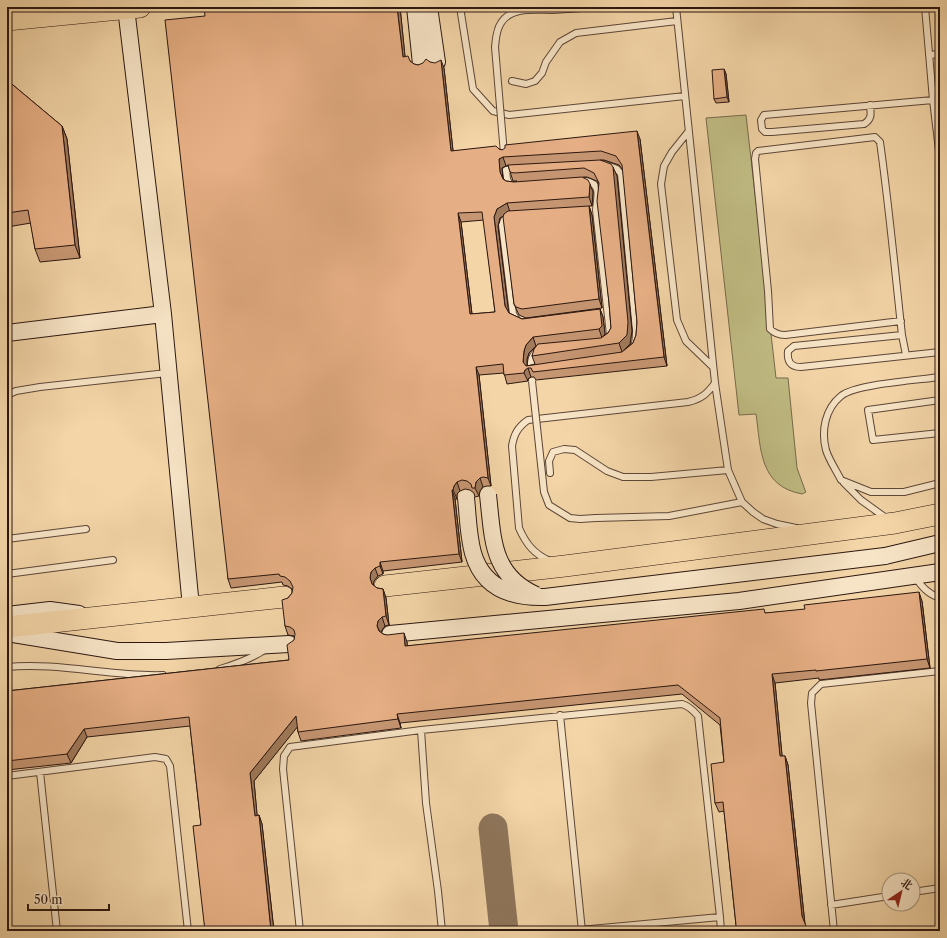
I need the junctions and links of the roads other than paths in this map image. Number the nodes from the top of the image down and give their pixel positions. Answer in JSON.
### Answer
{"nodes":[{"id":1,"x":415,"y":7,"type":"edge"},
{"id":2,"x":429,"y":7,"type":"edge"},
{"id":3,"x":460,"y":7,"type":"edge"},
{"id":4,"x":597,"y":7,"type":"edge"},
{"id":5,"x":676,"y":7,"type":"edge"},
{"id":6,"x":925,"y":7,"type":"edge"},
{"id":7,"x":133,"y":8,"type":"edge"},
{"id":8,"x":7,"y":20,"type":"edge"},
{"id":9,"x":677,"y":22,"type":"junction"},
{"id":10,"x":940,"y":54,"type":"edge"},
{"id":11,"x":930,"y":55,"type":"junction"},
{"id":12,"x":437,"y":62,"type":"edge"},
{"id":13,"x":421,"y":64,"type":"edge"},
{"id":14,"x":512,"y":81,"type":"dead end"},
{"id":15,"x":685,"y":96,"type":"junction"},
{"id":16,"x":933,"y":100,"type":"junction"},
{"id":17,"x":870,"y":105,"type":"junction"},
{"id":18,"x":688,"y":132,"type":"junction"},
{"id":19,"x":504,"y":154,"type":"edge"},
{"id":20,"x":940,"y":159,"type":"edge"},
{"id":21,"x":589,"y":210,"type":"edge"},
{"id":22,"x":596,"y":210,"type":"junction"},
{"id":23,"x":517,"y":216,"type":"edge"},
{"id":24,"x":163,"y":314,"type":"junction"},
{"id":25,"x":901,"y":321,"type":"junction"},
{"id":26,"x":525,"y":323,"type":"edge"},
{"id":27,"x":7,"y":333,"type":"edge"},
{"id":28,"x":902,"y":335,"type":"junction"},
{"id":29,"x":940,"y":352,"type":"edge"},
{"id":30,"x":906,"y":355,"type":"junction"},
{"id":31,"x":713,"y":367,"type":"junction"},
{"id":32,"x":168,"y":373,"type":"junction"},
{"id":33,"x":940,"y":377,"type":"edge"},
{"id":34,"x":532,"y":381,"type":"edge"},
{"id":35,"x":715,"y":383,"type":"junction"},
{"id":36,"x":7,"y":395,"type":"edge"},
{"id":37,"x":940,"y":400,"type":"edge"},
{"id":38,"x":940,"y":433,"type":"edge"},
{"id":39,"x":728,"y":470,"type":"junction"},
{"id":40,"x":550,"y":473,"type":"dead end"},
{"id":41,"x":841,"y":480,"type":"junction"},
{"id":42,"x":940,"y":483,"type":"edge"},
{"id":43,"x":488,"y":495,"type":"dead end"},
{"id":44,"x":466,"y":498,"type":"dead end"},
{"id":45,"x":742,"y":502,"type":"junction"},
{"id":46,"x":940,"y":514,"type":"edge"},
{"id":47,"x":895,"y":523,"type":"junction"},
{"id":48,"x":86,"y":529,"type":"dead end"},
{"id":49,"x":828,"y":531,"type":"junction"},
{"id":50,"x":7,"y":538,"type":"edge"},
{"id":51,"x":940,"y":544,"type":"edge"},
{"id":52,"x":113,"y":560,"type":"dead end"},
{"id":53,"x":565,"y":566,"type":"junction"},
{"id":54,"x":940,"y":572,"type":"edge"},
{"id":55,"x":7,"y":574,"type":"edge"},
{"id":56,"x":914,"y":576,"type":"junction"},
{"id":57,"x":384,"y":586,"type":"dead end"},
{"id":58,"x":284,"y":597,"type":"dead end"},
{"id":59,"x":545,"y":597,"type":"junction"},
{"id":60,"x":940,"y":598,"type":"edge"},
{"id":61,"x":191,"y":607,"type":"junction"},
{"id":62,"x":7,"y":615,"type":"edge"},
{"id":63,"x":99,"y":616,"type":"junction"},
{"id":64,"x":7,"y":626,"type":"edge"},
{"id":65,"x":7,"y":633,"type":"edge"},
{"id":66,"x":390,"y":634,"type":"edge"},
{"id":67,"x":289,"y":644,"type":"edge"},
{"id":68,"x":272,"y":645,"type":"junction"},
{"id":69,"x":7,"y":667,"type":"edge"},
{"id":70,"x":217,"y":670,"type":"edge"},
{"id":71,"x":940,"y":671,"type":"edge"},
{"id":72,"x":171,"y":674,"type":"edge"},
{"id":73,"x":560,"y":715,"type":"junction"},
{"id":74,"x":421,"y":730,"type":"junction"},
{"id":75,"x":40,"y":772,"type":"junction"},
{"id":76,"x":7,"y":776,"type":"edge"},
{"id":77,"x":940,"y":888,"type":"edge"},
{"id":78,"x":921,"y":891,"type":"edge"},
{"id":79,"x":881,"y":897,"type":"edge"},
{"id":80,"x":831,"y":905,"type":"junction"},
{"id":81,"x":720,"y":917,"type":"junction"},
{"id":82,"x":582,"y":930,"type":"edge"},
{"id":83,"x":57,"y":931,"type":"edge"},
{"id":84,"x":188,"y":931,"type":"edge"},
{"id":85,"x":300,"y":931,"type":"edge"},
{"id":86,"x":442,"y":931,"type":"edge"},
{"id":87,"x":569,"y":931,"type":"edge"},
{"id":88,"x":721,"y":931,"type":"edge"},
{"id":89,"x":834,"y":931,"type":"edge"}],
"edges":[{"from":1,"to":13,"type":"street"},
{"from":2,"to":12,"type":"street"},
{"from":3,"to":15,"type":"lane"},
{"from":4,"to":19,"type":"lane","bridge":true},
{"from":5,"to":9,"type":"lane"},
{"from":6,"to":11,"type":"lane"},
{"from":7,"to":8,"type":"highway"},
{"from":7,"to":24,"type":"street"},
{"from":9,"to":14,"type":"lane"},
{"from":9,"to":15,"type":"lane"},
{"from":10,"to":11,"type":"lane"},
{"from":11,"to":16,"type":"lane"},
{"from":15,"to":18,"type":"lane"},
{"from":16,"to":17,"type":"lane"},
{"from":16,"to":20,"type":"lane"},
{"from":17,"to":17,"type":"lane"},
{"from":18,"to":31,"type":"lane"},
{"from":18,"to":31,"type":"lane"},
{"from":21,"to":22,"type":"lane"},
{"from":22,"to":22,"type":"lane"},
{"from":23,"to":26,"type":"lane"},
{"from":24,"to":27,"type":"street"},
{"from":24,"to":32,"type":"street"},
{"from":25,"to":25,"type":"lane"},
{"from":25,"to":28,"type":"lane"},
{"from":28,"to":30,"type":"lane"},
{"from":28,"to":30,"type":"lane"},
{"from":29,"to":30,"type":"lane"},
{"from":31,"to":35,"type":"lane"},
{"from":32,"to":36,"type":"lane"},
{"from":32,"to":61,"type":"street"},
{"from":33,"to":41,"type":"lane"},
{"from":34,"to":45,"type":"lane","bridge":true},
{"from":35,"to":39,"type":"lane"},
{"from":35,"to":53,"type":"lane"},
{"from":37,"to":38,"type":"lane"},
{"from":39,"to":40,"type":"lane"},
{"from":39,"to":45,"type":"lane"},
{"from":41,"to":42,"type":"lane"},
{"from":41,"to":47,"type":"lane"},
{"from":43,"to":59,"type":"street","bridge":true},
{"from":44,"to":59,"type":"street","bridge":true},
{"from":45,"to":49,"type":"lane"},
{"from":46,"to":47,"type":"highway"},
{"from":47,"to":49,"type":"highway"},
{"from":48,"to":50,"type":"lane"},
{"from":49,"to":53,"type":"highway"},
{"from":51,"to":59,"type":"street","bridge":true},
{"from":52,"to":55,"type":"lane"},
{"from":53,"to":57,"type":"highway"},
{"from":54,"to":56,"type":"street"},
{"from":56,"to":60,"type":"lane"},
{"from":56,"to":66,"type":"street"},
{"from":58,"to":61,"type":"highway"},
{"from":61,"to":63,"type":"highway"},
{"from":62,"to":63,"type":"street"},
{"from":63,"to":64,"type":"highway"},
{"from":65,"to":68,"type":"street"},
{"from":67,"to":68,"type":"street"},
{"from":68,"to":70,"type":"lane"},
{"from":69,"to":72,"type":"lane"},
{"from":71,"to":80,"type":"lane"},
{"from":73,"to":74,"type":"lane"},
{"from":73,"to":81,"type":"lane"},
{"from":73,"to":82,"type":"lane"},
{"from":74,"to":85,"type":"lane"},
{"from":74,"to":86,"type":"lane"},
{"from":75,"to":76,"type":"lane"},
{"from":75,"to":83,"type":"lane"},
{"from":75,"to":84,"type":"lane"},
{"from":77,"to":78,"type":"lane"},
{"from":79,"to":80,"type":"lane"},
{"from":80,"to":89,"type":"lane"},
{"from":81,"to":82,"type":"lane"},
{"from":81,"to":88,"type":"lane"},
{"from":82,"to":87,"type":"lane"}]}
